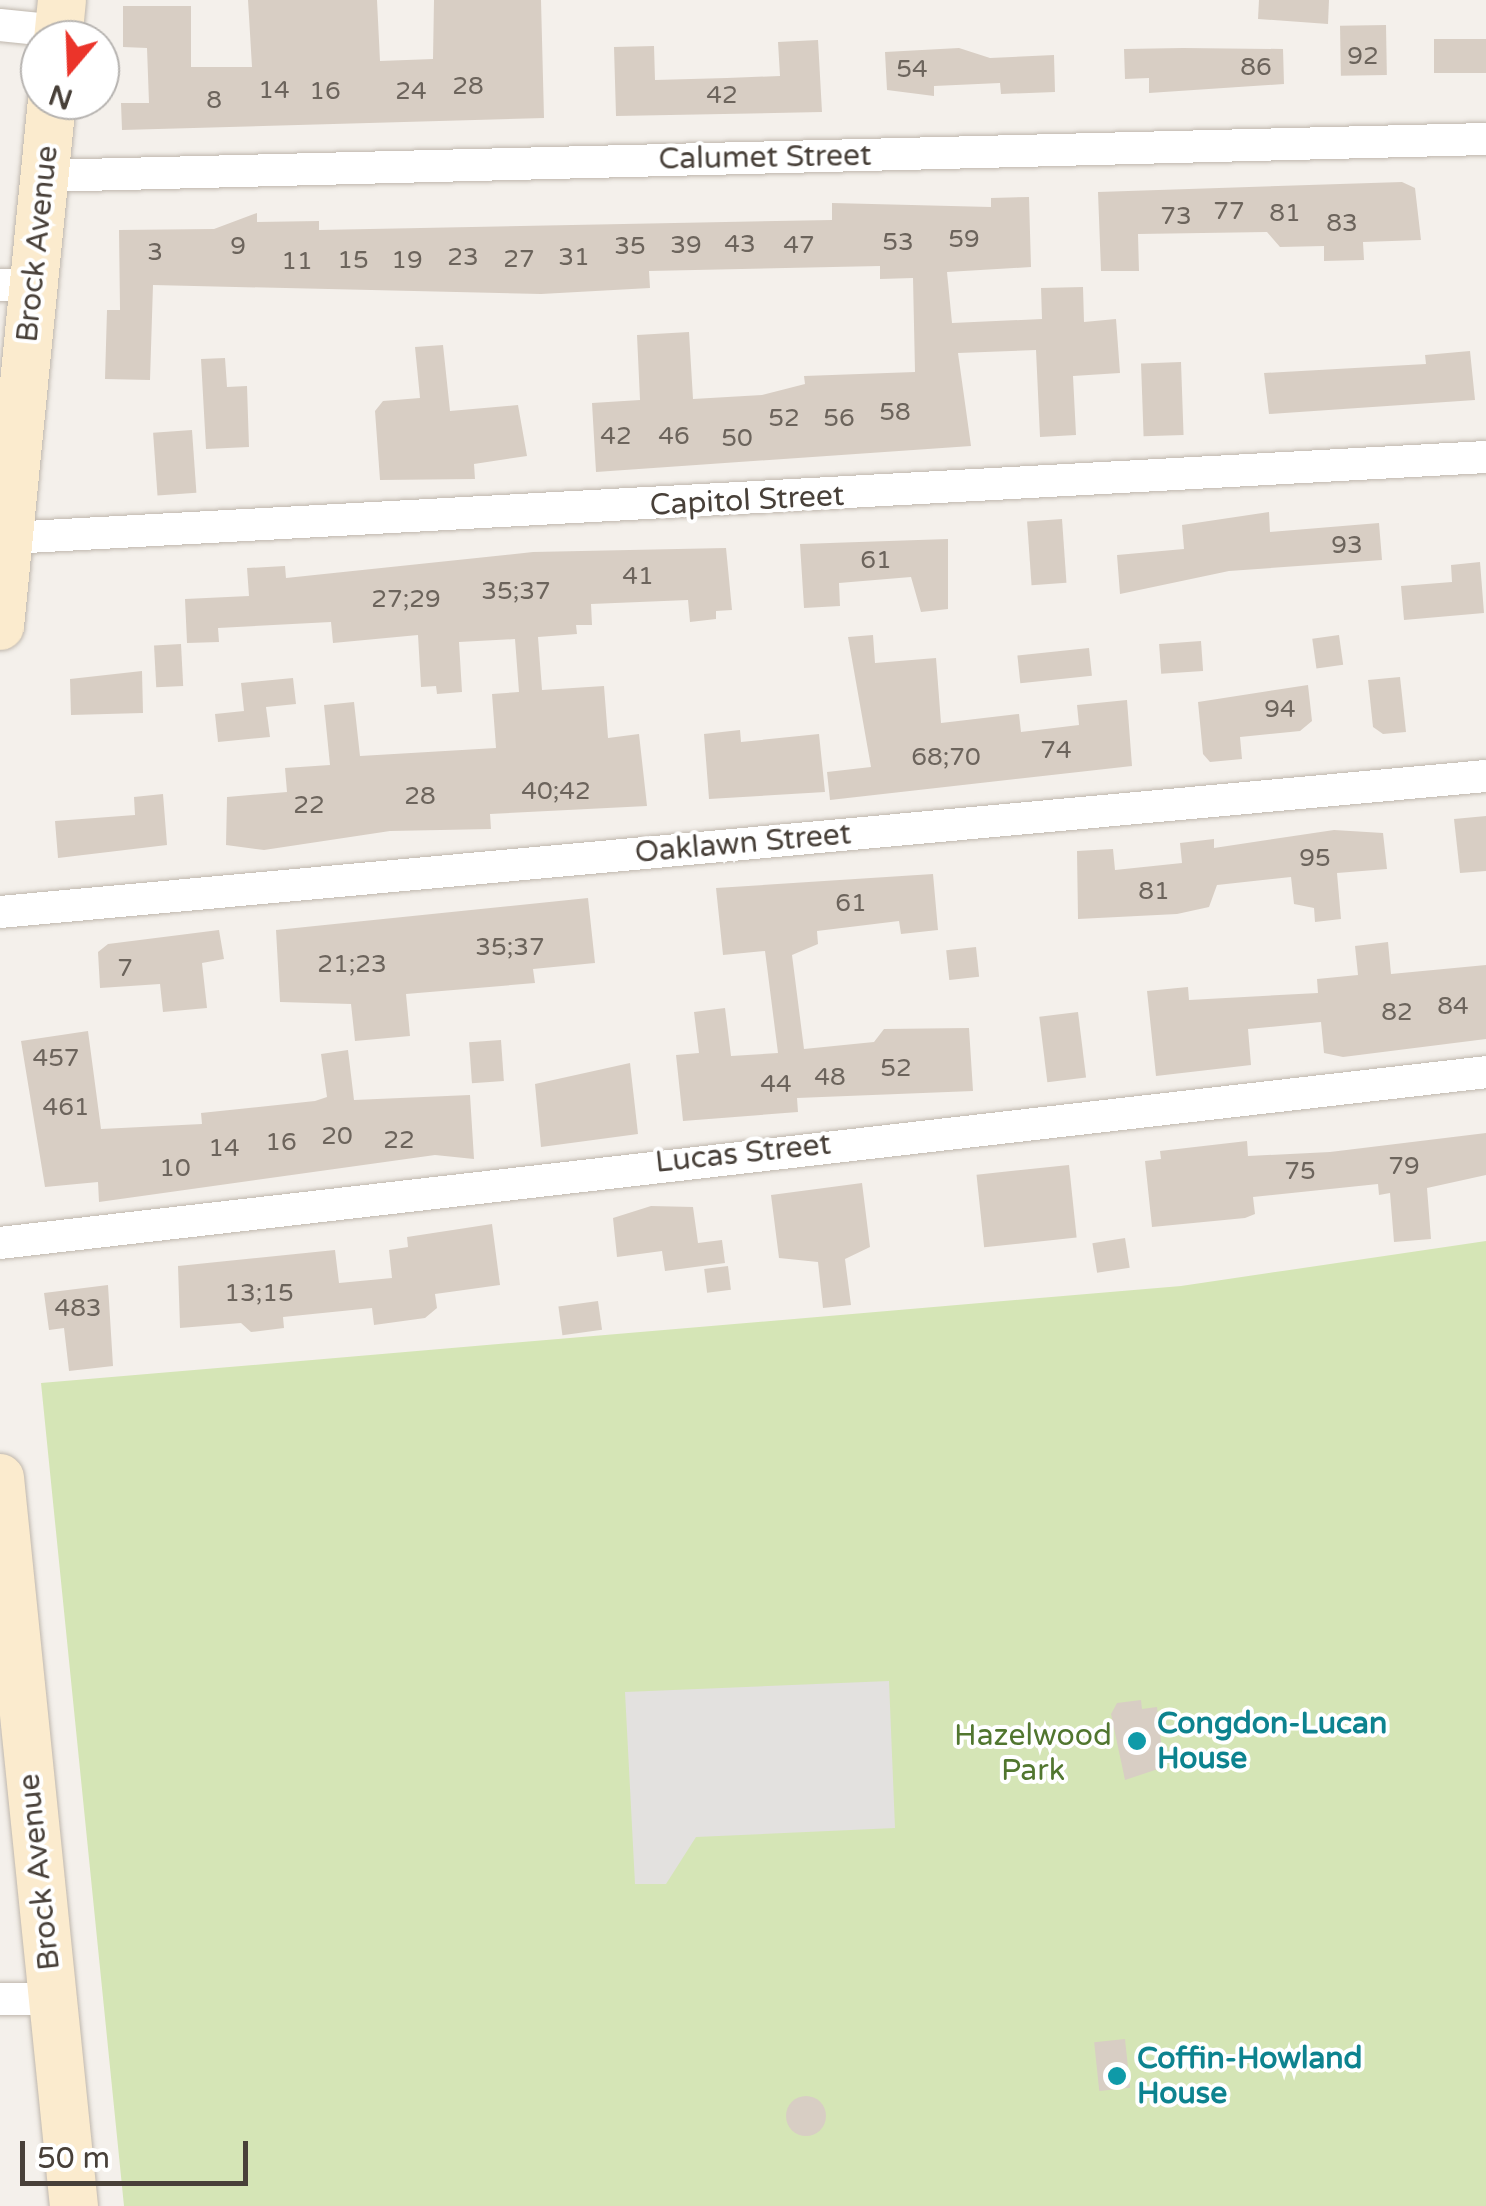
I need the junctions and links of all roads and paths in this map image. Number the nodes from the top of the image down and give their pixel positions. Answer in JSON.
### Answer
{"nodes":[{"id":1,"x":50,"y":120,"type":"edge"},
{"id":2,"x":1486,"y":139,"type":"edge"},
{"id":3,"x":44,"y":176,"type":"junction"},
{"id":4,"x":17,"y":285,"type":"edge"},
{"id":5,"x":1486,"y":457,"type":"edge"},
{"id":6,"x":8,"y":538,"type":"junction"},
{"id":7,"x":0,"y":617,"type":"edge"},
{"id":8,"x":0,"y":626,"type":"edge"},
{"id":9,"x":1486,"y":776,"type":"edge"},
{"id":10,"x":0,"y":912,"type":"edge"},
{"id":11,"x":1486,"y":1072,"type":"edge"},
{"id":12,"x":0,"y":1244,"type":"edge"},
{"id":13,"x":0,"y":1478,"type":"edge"},
{"id":14,"x":53,"y":1999,"type":"junction"},
{"id":15,"x":0,"y":2000,"type":"edge"},
{"id":16,"x":74,"y":2206,"type":"edge"}],
"edges":[{"from":1,"to":3,"type":"main road","name":"Brock Avenue"},
{"from":2,"to":3,"type":"street","name":"Calumet Street"},
{"from":3,"to":4,"type":"main road","name":"Brock Avenue"},
{"from":4,"to":6,"type":"main road","name":"Brock Avenue"},
{"from":5,"to":6,"type":"street","name":"Capitol Street"},
{"from":6,"to":7,"type":"main road","name":"Brock Avenue"},
{"from":7,"to":8,"type":"main road","name":"Brock Avenue"},
{"from":9,"to":10,"type":"street","name":"Oaklawn Street"},
{"from":11,"to":12,"type":"street","name":"Lucas Street"},
{"from":13,"to":14,"type":"main road","name":"Brock Avenue"},
{"from":14,"to":15,"type":"street"},
{"from":14,"to":16,"type":"main road","name":"Brock Avenue"}]}
